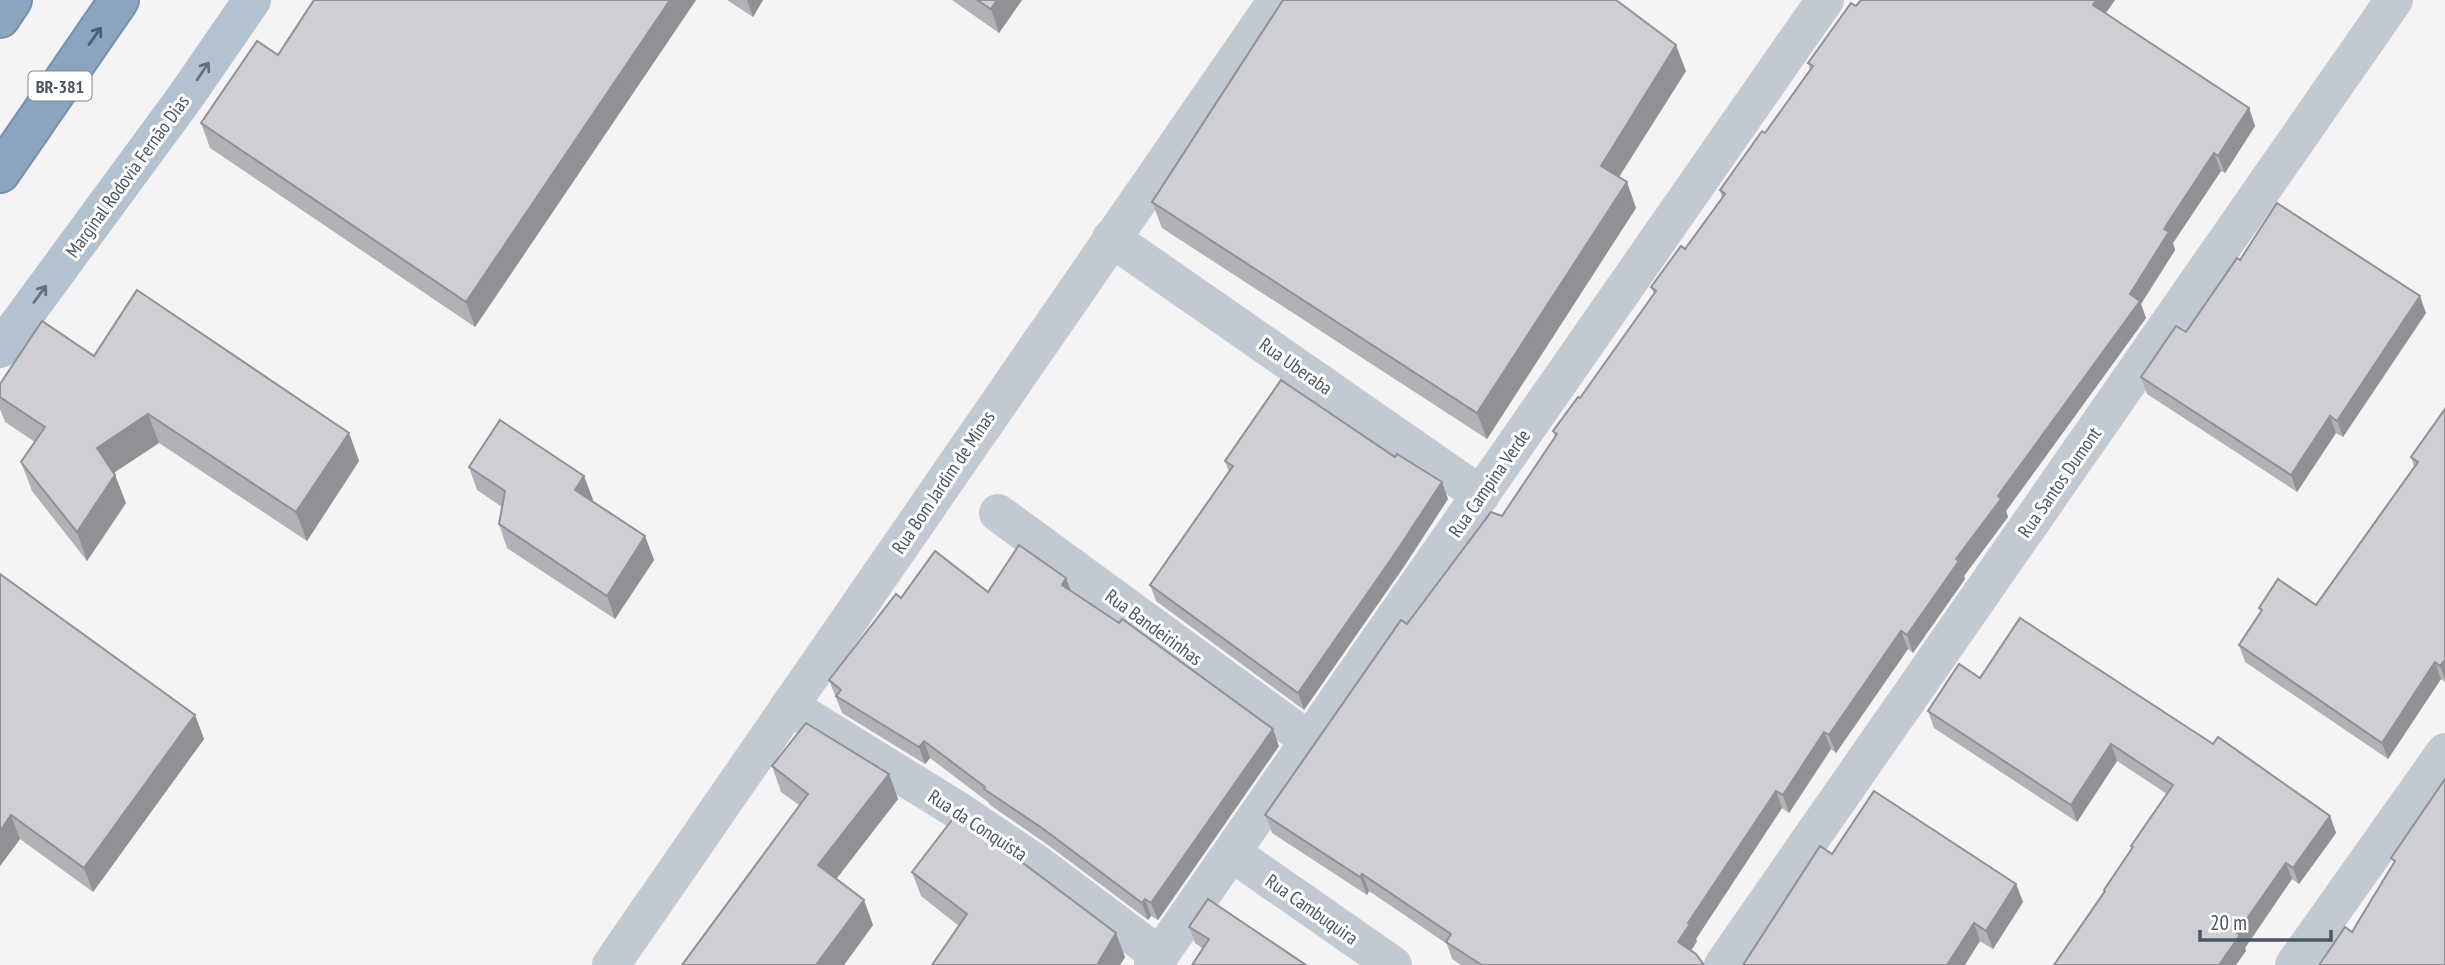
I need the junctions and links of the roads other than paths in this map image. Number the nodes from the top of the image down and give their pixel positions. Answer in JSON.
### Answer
{"nodes":[{"id":1,"x":12,"y":0,"type":"edge"},
{"id":2,"x":119,"y":0,"type":"edge"},
{"id":3,"x":252,"y":0,"type":"edge"},
{"id":4,"x":1277,"y":0,"type":"edge"},
{"id":5,"x":1825,"y":0,"type":"edge"},
{"id":6,"x":2394,"y":0,"type":"edge"},
{"id":7,"x":0,"y":18,"type":"edge"},
{"id":8,"x":0,"y":173,"type":"edge"},
{"id":9,"x":1111,"y":238,"type":"junction"},
{"id":10,"x":0,"y":349,"type":"edge"},
{"id":11,"x":1481,"y":495,"type":"junction"},
{"id":12,"x":998,"y":513,"type":"dead end"},
{"id":13,"x":789,"y":706,"type":"junction"},
{"id":14,"x":1310,"y":741,"type":"junction"},
{"id":15,"x":2443,"y":758,"type":"edge"},
{"id":16,"x":1232,"y":853,"type":"junction"},
{"id":17,"x":1157,"y":960,"type":"edge"},
{"id":18,"x":611,"y":965,"type":"edge"},
{"id":19,"x":1393,"y":965,"type":"edge"},
{"id":20,"x":1723,"y":965,"type":"edge"},
{"id":21,"x":2294,"y":965,"type":"edge"}],
"edges":[{"from":1,"to":7,"type":"highway"},
{"from":8,"to":2,"type":"highway","number":"BR-381","one_way":true},
{"from":10,"to":3,"type":"main road","name":"Marginal Rodovia Fernão Dias","one_way":true},
{"from":4,"to":9,"type":"street","name":"Rua Bom Jardim de Minas"},
{"from":5,"to":11,"type":"street","name":"Rua Campina Verde"},
{"from":6,"to":20,"type":"street","name":"Rua Santos Dumont"},
{"from":9,"to":11,"type":"street","name":"Rua Uberaba"},
{"from":9,"to":13,"type":"street","name":"Rua Bom Jardim de Minas"},
{"from":11,"to":14,"type":"street","name":"Rua Campina Verde"},
{"from":12,"to":14,"type":"street","name":"Rua Bandeirinhas"},
{"from":13,"to":17,"type":"street","name":"Rua da Conquista"},
{"from":13,"to":18,"type":"street","name":"Rua Bom Jardim de Minas"},
{"from":14,"to":16,"type":"street","name":"Rua Campina Verde"},
{"from":15,"to":21,"type":"street"},
{"from":16,"to":17,"type":"street","name":"Rua Campina Verde"},
{"from":16,"to":19,"type":"street","name":"Rua Cambuquira"}]}
